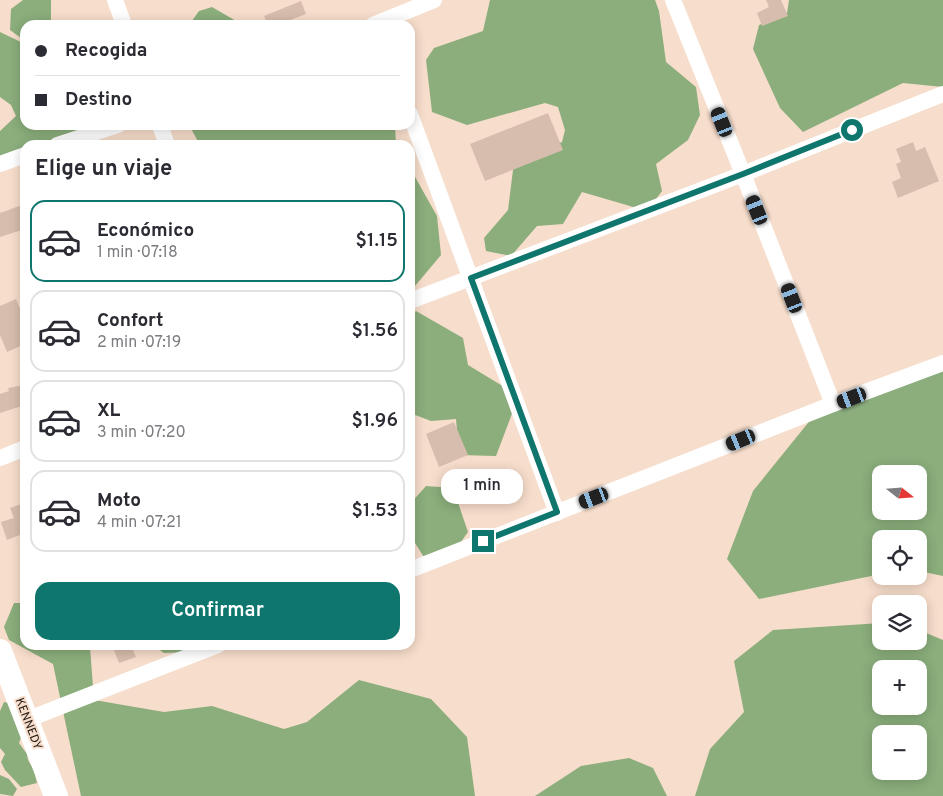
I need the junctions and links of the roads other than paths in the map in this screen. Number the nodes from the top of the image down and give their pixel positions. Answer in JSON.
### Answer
{"nodes":[{"id":1,"x":115,"y":0,"type":"edge"},
{"id":2,"x":434,"y":0,"type":"edge"},
{"id":3,"x":672,"y":0,"type":"edge"},
{"id":4,"x":122,"y":20,"type":"edge"},
{"id":5,"x":387,"y":20,"type":"edge"},
{"id":6,"x":943,"y":94,"type":"edge"},
{"id":7,"x":415,"y":127,"type":"edge"},
{"id":8,"x":103,"y":130,"type":"edge"},
{"id":9,"x":72,"y":140,"type":"edge"},
{"id":10,"x":20,"y":157,"type":"edge"},
{"id":11,"x":0,"y":164,"type":"edge"},
{"id":12,"x":743,"y":174,"type":"junction"},
{"id":13,"x":471,"y":278,"type":"junction"},
{"id":14,"x":415,"y":299,"type":"edge"},
{"id":15,"x":943,"y":364,"type":"edge"},
{"id":16,"x":833,"y":404,"type":"junction"},
{"id":17,"x":20,"y":450,"type":"edge"},
{"id":18,"x":0,"y":458,"type":"edge"},
{"id":19,"x":557,"y":512,"type":"junction"},
{"id":20,"x":415,"y":568,"type":"edge"},
{"id":21,"x":205,"y":650,"type":"edge"},
{"id":22,"x":0,"y":651,"type":"edge"},
{"id":23,"x":0,"y":692,"type":"edge"},
{"id":24,"x":26,"y":720,"type":"junction"},
{"id":25,"x":39,"y":796,"type":"edge"},
{"id":26,"x":56,"y":796,"type":"edge"}],
"edges":[{"from":1,"to":4,"type":"street"},
{"from":2,"to":5,"type":"street"},
{"from":3,"to":12,"type":"street"},
{"from":6,"to":12,"type":"street"},
{"from":7,"to":13,"type":"street"},
{"from":8,"to":9,"type":"street"},
{"from":10,"to":11,"type":"street"},
{"from":12,"to":13,"type":"street"},
{"from":12,"to":16,"type":"street"},
{"from":13,"to":14,"type":"street"},
{"from":13,"to":19,"type":"street"},
{"from":15,"to":16,"type":"street"},
{"from":16,"to":19,"type":"street"},
{"from":17,"to":18,"type":"street"},
{"from":19,"to":20,"type":"street"},
{"from":21,"to":24,"type":"street"},
{"from":22,"to":24,"type":"main road","name":"KENNEDY"},
{"from":23,"to":25,"type":"main road","name":"KENNEDY"},
{"from":24,"to":26,"type":"main road","name":"KENNEDY"}]}
